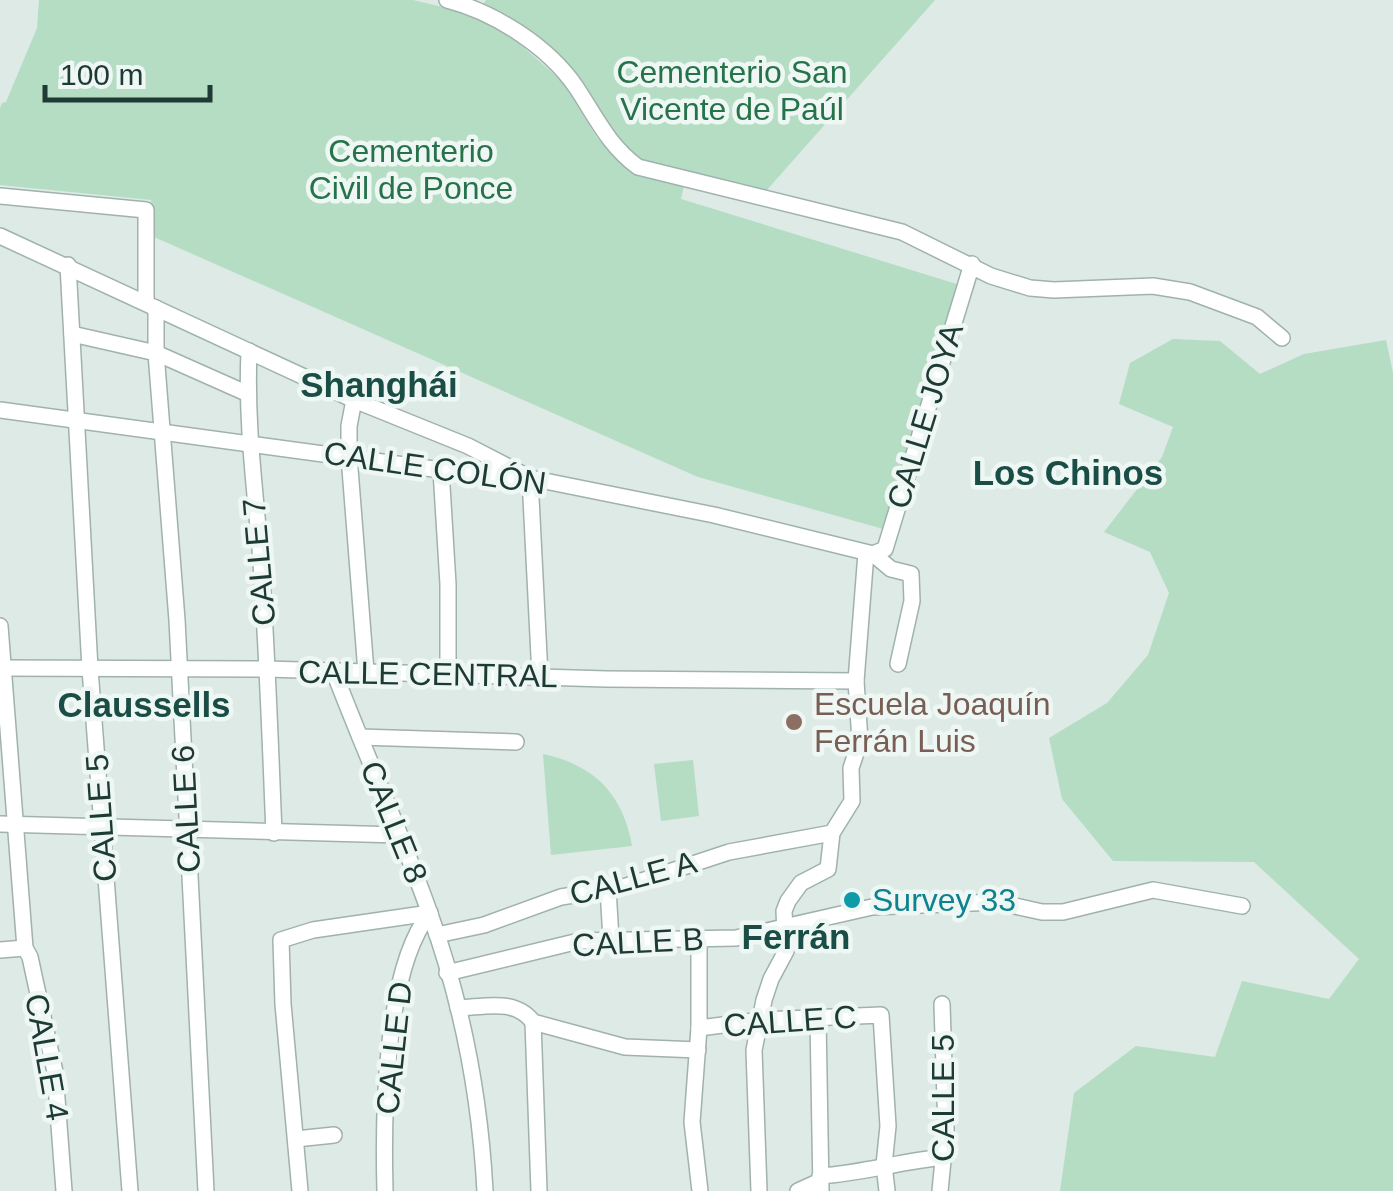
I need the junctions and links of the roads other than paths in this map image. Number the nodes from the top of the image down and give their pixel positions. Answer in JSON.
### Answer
{"nodes":[{"id":1,"x":447,"y":0,"type":"edge"},
{"id":2,"x":0,"y":196,"type":"edge"},
{"id":3,"x":0,"y":236,"type":"edge"},
{"id":4,"x":972,"y":264,"type":"junction"},
{"id":5,"x":68,"y":265,"type":"junction"},
{"id":6,"x":151,"y":305,"type":"junction"},
{"id":7,"x":72,"y":334,"type":"junction"},
{"id":8,"x":1282,"y":338,"type":"dead end"},
{"id":9,"x":249,"y":351,"type":"junction"},
{"id":10,"x":156,"y":353,"type":"junction"},
{"id":11,"x":246,"y":393,"type":"junction"},
{"id":12,"x":354,"y":400,"type":"junction"},
{"id":13,"x":0,"y":410,"type":"edge"},
{"id":14,"x":77,"y":422,"type":"junction"},
{"id":15,"x":164,"y":431,"type":"junction"},
{"id":16,"x":248,"y":442,"type":"junction"},
{"id":17,"x":348,"y":456,"type":"junction"},
{"id":18,"x":441,"y":470,"type":"junction"},
{"id":19,"x":530,"y":478,"type":"junction"},
{"id":20,"x":869,"y":554,"type":"junction"},
{"id":21,"x":0,"y":626,"type":"edge"},
{"id":22,"x":898,"y":664,"type":"dead end"},
{"id":23,"x":1,"y":668,"type":"edge"},
{"id":24,"x":90,"y":669,"type":"junction"},
{"id":25,"x":180,"y":669,"type":"junction"},
{"id":26,"x":267,"y":669,"type":"junction"},
{"id":27,"x":334,"y":672,"type":"junction"},
{"id":28,"x":366,"y":672,"type":"junction"},
{"id":29,"x":448,"y":672,"type":"junction"},
{"id":30,"x":540,"y":676,"type":"junction"},
{"id":31,"x":856,"y":681,"type":"junction"},
{"id":32,"x":360,"y":737,"type":"junction"},
{"id":33,"x":516,"y":742,"type":"dead end"},
{"id":34,"x":7,"y":825,"type":"edge"},
{"id":35,"x":102,"y":829,"type":"junction"},
{"id":36,"x":188,"y":832,"type":"junction"},
{"id":37,"x":274,"y":833,"type":"junction"},
{"id":38,"x":832,"y":833,"type":"junction"},
{"id":39,"x":399,"y":835,"type":"junction"},
{"id":40,"x":608,"y":890,"type":"junction"},
{"id":41,"x":1242,"y":906,"type":"dead end"},
{"id":42,"x":430,"y":913,"type":"junction"},
{"id":43,"x":785,"y":928,"type":"junction"},
{"id":44,"x":437,"y":934,"type":"junction"},
{"id":45,"x":699,"y":938,"type":"junction"},
{"id":46,"x":611,"y":940,"type":"junction"},
{"id":47,"x":24,"y":948,"type":"junction"},
{"id":48,"x":0,"y":950,"type":"edge"},
{"id":49,"x":448,"y":973,"type":"junction"},
{"id":50,"x":456,"y":1004,"type":"junction"},
{"id":51,"x":942,"y":1004,"type":"dead end"},
{"id":52,"x":762,"y":1020,"type":"junction"},
{"id":53,"x":818,"y":1020,"type":"junction"},
{"id":54,"x":533,"y":1022,"type":"junction"},
{"id":55,"x":699,"y":1028,"type":"junction"},
{"id":56,"x":698,"y":1050,"type":"junction"},
{"id":57,"x":334,"y":1136,"type":"dead end"},
{"id":58,"x":296,"y":1139,"type":"junction"},
{"id":59,"x":945,"y":1157,"type":"junction"},
{"id":60,"x":884,"y":1166,"type":"junction"},
{"id":61,"x":820,"y":1182,"type":"edge"},
{"id":62,"x":64,"y":1191,"type":"edge"},
{"id":63,"x":130,"y":1191,"type":"edge"},
{"id":64,"x":206,"y":1191,"type":"edge"},
{"id":65,"x":300,"y":1191,"type":"edge"},
{"id":66,"x":385,"y":1191,"type":"edge"},
{"id":67,"x":485,"y":1191,"type":"edge"},
{"id":68,"x":539,"y":1191,"type":"edge"},
{"id":69,"x":700,"y":1191,"type":"edge"},
{"id":70,"x":759,"y":1191,"type":"edge"},
{"id":71,"x":798,"y":1191,"type":"edge"},
{"id":72,"x":886,"y":1191,"type":"edge"},
{"id":73,"x":940,"y":1191,"type":"edge"}],
"edges":[{"from":1,"to":4,"type":"street"},
{"from":2,"to":6,"type":"street","name":"CALLE 6"},
{"from":3,"to":5,"type":"street"},
{"from":4,"to":8,"type":"street"},
{"from":4,"to":20,"type":"street","name":"CALLE JOYA"},
{"from":5,"to":6,"type":"street"},
{"from":5,"to":7,"type":"street","name":"CALLE 5"},
{"from":6,"to":9,"type":"street"},
{"from":6,"to":10,"type":"street","name":"CALLE 6"},
{"from":7,"to":10,"type":"street"},
{"from":7,"to":14,"type":"street","name":"CALLE 5"},
{"from":9,"to":11,"type":"street","name":"CALLE 7"},
{"from":9,"to":12,"type":"street"},
{"from":10,"to":11,"type":"street"},
{"from":10,"to":15,"type":"street","name":"CALLE 6"},
{"from":11,"to":16,"type":"street","name":"CALLE 7"},
{"from":12,"to":17,"type":"street"},
{"from":12,"to":19,"type":"street"},
{"from":13,"to":14,"type":"street","name":"CALLE COLÓN"},
{"from":14,"to":15,"type":"street","name":"CALLE COLÓN"},
{"from":14,"to":24,"type":"street","name":"CALLE 5"},
{"from":15,"to":16,"type":"street","name":"CALLE COLÓN"},
{"from":15,"to":25,"type":"street","name":"CALLE 6"},
{"from":16,"to":17,"type":"street","name":"CALLE COLÓN"},
{"from":16,"to":26,"type":"street","name":"CALLE 7"},
{"from":17,"to":18,"type":"street","name":"CALLE COLÓN"},
{"from":17,"to":28,"type":"street"},
{"from":18,"to":19,"type":"street","name":"CALLE COLÓN"},
{"from":18,"to":29,"type":"street"},
{"from":19,"to":20,"type":"street","name":"CALLE COLÓN"},
{"from":19,"to":30,"type":"street"},
{"from":20,"to":22,"type":"street"},
{"from":20,"to":31,"type":"street"},
{"from":21,"to":23,"type":"street","name":"CALLE 4"},
{"from":23,"to":24,"type":"street","name":"CALLE CENTRAL"},
{"from":23,"to":34,"type":"street","name":"CALLE 4"},
{"from":24,"to":25,"type":"street","name":"CALLE CENTRAL"},
{"from":24,"to":35,"type":"street","name":"CALLE 5"},
{"from":25,"to":26,"type":"street","name":"CALLE CENTRAL"},
{"from":25,"to":36,"type":"street","name":"CALLE 6"},
{"from":26,"to":27,"type":"street","name":"CALLE CENTRAL"},
{"from":26,"to":37,"type":"street","name":"CALLE 7"},
{"from":27,"to":28,"type":"street","name":"CALLE CENTRAL"},
{"from":27,"to":32,"type":"street","name":"CALLE 8"},
{"from":28,"to":29,"type":"street","name":"CALLE CENTRAL"},
{"from":29,"to":30,"type":"street","name":"CALLE CENTRAL"},
{"from":30,"to":31,"type":"street","name":"CALLE CENTRAL"},
{"from":31,"to":38,"type":"street"},
{"from":32,"to":33,"type":"street"},
{"from":32,"to":39,"type":"street","name":"CALLE 8"},
{"from":34,"to":35,"type":"street"},
{"from":34,"to":47,"type":"street","name":"CALLE 4"},
{"from":35,"to":36,"type":"street"},
{"from":35,"to":63,"type":"street","name":"CALLE 5"},
{"from":36,"to":37,"type":"street"},
{"from":36,"to":64,"type":"street","name":"CALLE 6"},
{"from":37,"to":39,"type":"street"},
{"from":38,"to":40,"type":"street","name":"CALLE A"},
{"from":38,"to":43,"type":"street"},
{"from":39,"to":42,"type":"street","name":"CALLE 8"},
{"from":40,"to":44,"type":"street","name":"CALLE A"},
{"from":40,"to":46,"type":"street"},
{"from":41,"to":43,"type":"street","name":"CALLE B"},
{"from":42,"to":44,"type":"street","name":"CALLE 8"},
{"from":42,"to":58,"type":"street"},
{"from":42,"to":66,"type":"street","name":"CALLE D"},
{"from":43,"to":45,"type":"street","name":"CALLE B"},
{"from":43,"to":52,"type":"street"},
{"from":44,"to":49,"type":"street","name":"CALLE 8"},
{"from":45,"to":46,"type":"street","name":"CALLE B"},
{"from":45,"to":55,"type":"street"},
{"from":46,"to":49,"type":"street","name":"CALLE B"},
{"from":47,"to":48,"type":"street"},
{"from":47,"to":62,"type":"street","name":"CALLE 4"},
{"from":49,"to":50,"type":"street","name":"CALLE 8"},
{"from":50,"to":54,"type":"street","name":"CALLE C"},
{"from":50,"to":67,"type":"street"},
{"from":51,"to":59,"type":"street","name":"CALLE 5"},
{"from":52,"to":53,"type":"street","name":"CALLE C"},
{"from":52,"to":55,"type":"street","name":"CALLE C"},
{"from":52,"to":70,"type":"street"},
{"from":53,"to":60,"type":"street","name":"CALLE C"},
{"from":53,"to":61,"type":"street"},
{"from":54,"to":56,"type":"street","name":"CALLE C"},
{"from":54,"to":68,"type":"street"},
{"from":55,"to":56,"type":"street"},
{"from":56,"to":69,"type":"street"},
{"from":57,"to":58,"type":"street"},
{"from":58,"to":65,"type":"street"},
{"from":59,"to":60,"type":"street"},
{"from":59,"to":73,"type":"street","name":"CALLE 5"},
{"from":60,"to":61,"type":"street"},
{"from":60,"to":72,"type":"street"},
{"from":61,"to":71,"type":"street"}]}
